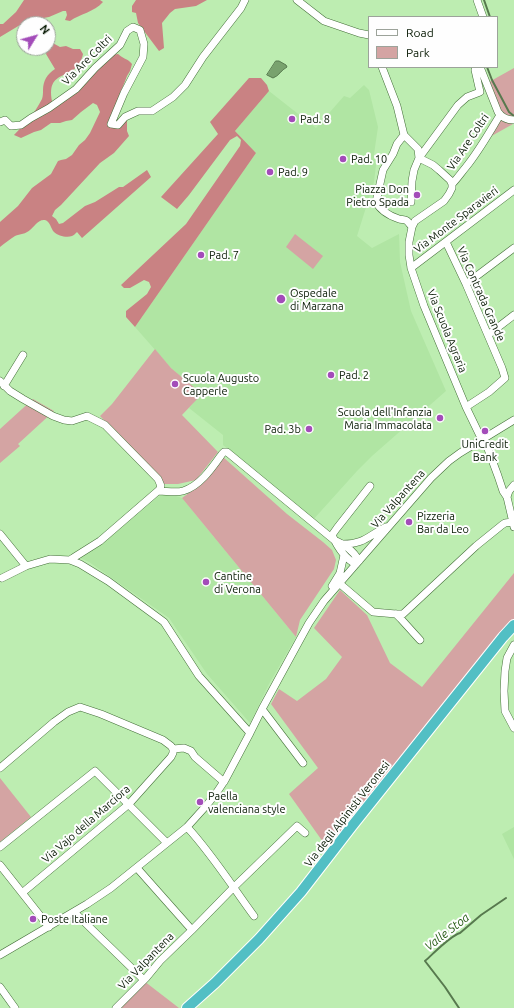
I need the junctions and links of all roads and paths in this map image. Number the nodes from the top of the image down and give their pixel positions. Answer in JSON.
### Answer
{"nodes":[{"id":1,"x":245,"y":0,"type":"edge"},
{"id":2,"x":297,"y":0,"type":"edge"},
{"id":3,"x":477,"y":0,"type":"edge"},
{"id":4,"x":483,"y":16,"type":"edge"},
{"id":5,"x":368,"y":35,"type":"edge"},
{"id":6,"x":382,"y":68,"type":"edge"},
{"id":7,"x":476,"y":68,"type":"edge"},
{"id":8,"x":480,"y":68,"type":"edge"},
{"id":9,"x":500,"y":115,"type":"junction"},
{"id":10,"x":514,"y":120,"type":"edge"},
{"id":11,"x":0,"y":122,"type":"edge"},
{"id":12,"x":404,"y":135,"type":"junction"},
{"id":13,"x":419,"y":158,"type":"junction"},
{"id":14,"x":452,"y":184,"type":"junction"},
{"id":15,"x":514,"y":190,"type":"edge"},
{"id":16,"x":411,"y":202,"type":"dead end"},
{"id":17,"x":412,"y":227,"type":"junction"},
{"id":18,"x":446,"y":242,"type":"junction"},
{"id":19,"x":514,"y":248,"type":"edge"},
{"id":20,"x":411,"y":268,"type":"junction"},
{"id":21,"x":466,"y":284,"type":"junction"},
{"id":22,"x":514,"y":315,"type":"edge"},
{"id":23,"x":488,"y":335,"type":"junction"},
{"id":24,"x":23,"y":355,"type":"dead end"},
{"id":25,"x":2,"y":384,"type":"edge"},
{"id":26,"x":466,"y":406,"type":"junction"},
{"id":27,"x":514,"y":420,"type":"edge"},
{"id":28,"x":482,"y":440,"type":"junction"},
{"id":29,"x":514,"y":485,"type":"edge"},
{"id":30,"x":370,"y":486,"type":"dead end"},
{"id":31,"x":158,"y":491,"type":"junction"},
{"id":32,"x":507,"y":497,"type":"junction"},
{"id":33,"x":390,"y":525,"type":"junction"},
{"id":34,"x":513,"y":525,"type":"edge"},
{"id":35,"x":0,"y":534,"type":"edge"},
{"id":36,"x":334,"y":540,"type":"junction"},
{"id":37,"x":343,"y":544,"type":"junction"},
{"id":38,"x":92,"y":546,"type":"junction"},
{"id":39,"x":344,"y":555,"type":"junction"},
{"id":40,"x":70,"y":560,"type":"junction"},
{"id":41,"x":357,"y":562,"type":"junction"},
{"id":42,"x":80,"y":564,"type":"junction"},
{"id":43,"x":26,"y":566,"type":"junction"},
{"id":44,"x":1,"y":578,"type":"edge"},
{"id":45,"x":339,"y":583,"type":"junction"},
{"id":46,"x":324,"y":601,"type":"junction"},
{"id":47,"x":396,"y":614,"type":"junction"},
{"id":48,"x":514,"y":625,"type":"edge"},
{"id":49,"x":420,"y":640,"type":"dead end"},
{"id":50,"x":514,"y":645,"type":"edge"},
{"id":51,"x":262,"y":709,"type":"junction"},
{"id":52,"x":514,"y":728,"type":"edge"},
{"id":53,"x":250,"y":734,"type":"junction"},
{"id":54,"x":173,"y":749,"type":"junction"},
{"id":55,"x":303,"y":763,"type":"dead end"},
{"id":56,"x":0,"y":768,"type":"edge"},
{"id":57,"x":224,"y":782,"type":"junction"},
{"id":58,"x":129,"y":804,"type":"junction"},
{"id":59,"x":187,"y":827,"type":"junction"},
{"id":60,"x":305,"y":833,"type":"dead end"},
{"id":61,"x":167,"y":844,"type":"junction"},
{"id":62,"x":0,"y":847,"type":"edge"},
{"id":63,"x":0,"y":865,"type":"edge"},
{"id":64,"x":137,"y":868,"type":"junction"},
{"id":65,"x":234,"y":887,"type":"junction"},
{"id":66,"x":22,"y":893,"type":"junction"},
{"id":67,"x":74,"y":912,"type":"junction"},
{"id":68,"x":254,"y":916,"type":"dead end"},
{"id":69,"x":49,"y":927,"type":"junction"},
{"id":70,"x":192,"y":930,"type":"junction"},
{"id":71,"x":0,"y":955,"type":"edge"},
{"id":72,"x":144,"y":980,"type":"junction"},
{"id":73,"x":0,"y":987,"type":"edge"},
{"id":74,"x":15,"y":1008,"type":"edge"},
{"id":75,"x":116,"y":1008,"type":"edge"},
{"id":76,"x":187,"y":1008,"type":"edge"}],
"edges":[{"from":1,"to":11,"type":"street","name":"Via Are Coltri"},
{"from":2,"to":5,"type":"street"},
{"from":3,"to":4,"type":"street"},
{"from":6,"to":12,"type":"street"},
{"from":7,"to":13,"type":"street"},
{"from":8,"to":9,"type":"street","name":"Via Are Coltri"},
{"from":9,"to":10,"type":"street"},
{"from":9,"to":14,"type":"street","name":"Via Are Coltri"},
{"from":12,"to":13,"type":"street"},
{"from":12,"to":17,"type":"street"},
{"from":13,"to":14,"type":"street"},
{"from":13,"to":16,"type":"street"},
{"from":14,"to":17,"type":"street"},
{"from":15,"to":18,"type":"street","name":"Via Monte Sparavieri"},
{"from":17,"to":20,"type":"street","name":"Via Scuola Agraria"},
{"from":18,"to":20,"type":"street","name":"Via Monte Sparavieri"},
{"from":18,"to":21,"type":"street","name":"Via Contrada Grande"},
{"from":19,"to":21,"type":"street"},
{"from":20,"to":26,"type":"street","name":"Via Scuola Agraria"},
{"from":21,"to":23,"type":"street","name":"Via Contrada Grande"},
{"from":22,"to":23,"type":"street"},
{"from":23,"to":26,"type":"street","name":"Via Contrada Grande"},
{"from":24,"to":25,"type":"street"},
{"from":25,"to":31,"type":"street"},
{"from":26,"to":28,"type":"street","name":"Via Scuola Agraria"},
{"from":27,"to":28,"type":"street","name":"Via Valpantena"},
{"from":28,"to":32,"type":"street"},
{"from":28,"to":33,"type":"street","name":"Via Valpantena"},
{"from":29,"to":32,"type":"street"},
{"from":30,"to":36,"type":"street"},
{"from":31,"to":36,"type":"street"},
{"from":31,"to":38,"type":"street"},
{"from":32,"to":34,"type":"street"},
{"from":33,"to":37,"type":"street"},
{"from":33,"to":41,"type":"street","name":"Via Valpantena"},
{"from":34,"to":47,"type":"street"},
{"from":35,"to":43,"type":"street"},
{"from":36,"to":37,"type":"street"},
{"from":36,"to":39,"type":"street"},
{"from":37,"to":41,"type":"street"},
{"from":38,"to":40,"type":"street"},
{"from":38,"to":42,"type":"street"},
{"from":39,"to":41,"type":"street"},
{"from":39,"to":46,"type":"street"},
{"from":40,"to":42,"type":"street"},
{"from":40,"to":43,"type":"street"},
{"from":41,"to":45,"type":"street","name":"Via Valpantena"},
{"from":42,"to":53,"type":"street"},
{"from":43,"to":44,"type":"street"},
{"from":45,"to":46,"type":"street","name":"Via Valpantena"},
{"from":45,"to":47,"type":"street"},
{"from":46,"to":51,"type":"street","name":"Via Valpantena"},
{"from":47,"to":49,"type":"street"},
{"from":48,"to":76,"type":"highway","name":"Via degli Alpinisti Veronesi"},
{"from":50,"to":52,"type":"street"},
{"from":51,"to":53,"type":"street","name":"Via Valpantena"},
{"from":51,"to":55,"type":"street"},
{"from":53,"to":57,"type":"street","name":"Via Valpantena"},
{"from":54,"to":56,"type":"street"},
{"from":54,"to":57,"type":"street"},
{"from":54,"to":58,"type":"street","name":"Via Vajo della Marciora"},
{"from":57,"to":59,"type":"street","name":"Via Valpantena"},
{"from":58,"to":61,"type":"street"},
{"from":58,"to":62,"type":"street"},
{"from":58,"to":66,"type":"street","name":"Via Vajo della Marciora"},
{"from":59,"to":61,"type":"street","name":"Via Valpantena"},
{"from":59,"to":65,"type":"street"},
{"from":60,"to":65,"type":"street","name":"Via Valpantena"},
{"from":61,"to":64,"type":"street","name":"Via Valpantena"},
{"from":63,"to":66,"type":"street"},
{"from":64,"to":67,"type":"street","name":"Via Valpantena"},
{"from":64,"to":70,"type":"street"},
{"from":65,"to":68,"type":"street"},
{"from":65,"to":70,"type":"street","name":"Via Valpantena"},
{"from":66,"to":69,"type":"street"},
{"from":67,"to":69,"type":"street","name":"Via Valpantena"},
{"from":67,"to":72,"type":"street"},
{"from":69,"to":71,"type":"street","name":"Via Valpantena"},
{"from":70,"to":72,"type":"street","name":"Via Valpantena"},
{"from":72,"to":75,"type":"street","name":"Via Valpantena"},
{"from":73,"to":74,"type":"street"}]}
